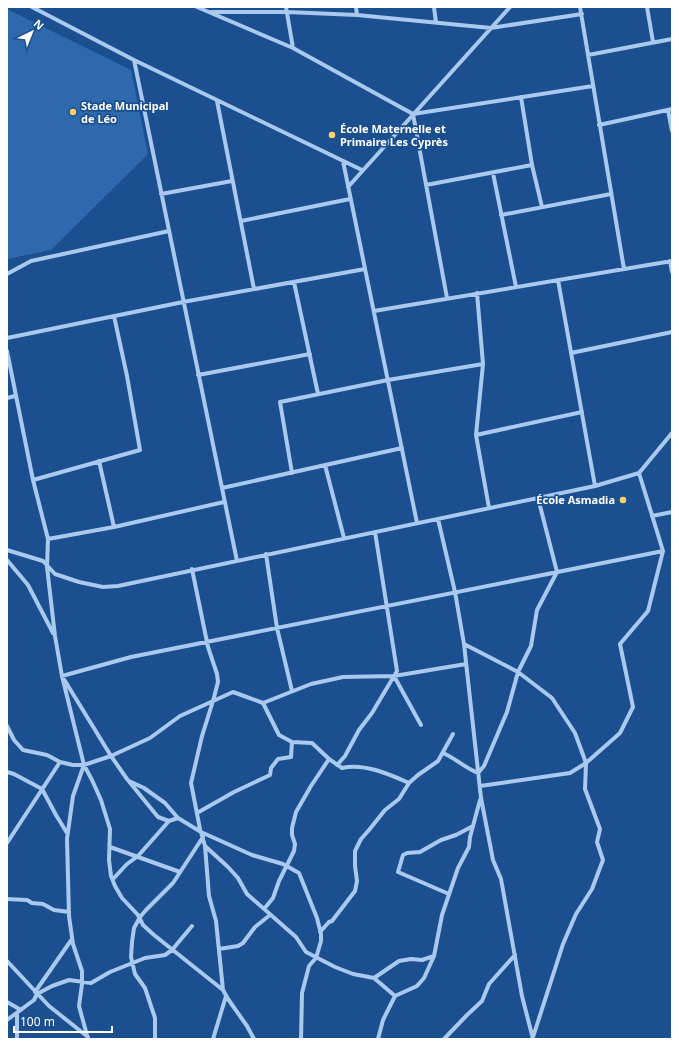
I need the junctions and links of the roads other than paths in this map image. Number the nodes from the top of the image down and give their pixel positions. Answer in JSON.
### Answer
{"nodes":[{"id":1,"x":32,"y":7,"type":"edge"},
{"id":2,"x":197,"y":7,"type":"edge"},
{"id":3,"x":286,"y":7,"type":"edge"},
{"id":4,"x":356,"y":7,"type":"edge"},
{"id":5,"x":434,"y":7,"type":"edge"},
{"id":6,"x":510,"y":7,"type":"edge"},
{"id":7,"x":580,"y":7,"type":"edge"},
{"id":8,"x":647,"y":7,"type":"edge"},
{"id":9,"x":209,"y":12,"type":"junction"},
{"id":10,"x":287,"y":12,"type":"junction"},
{"id":11,"x":582,"y":14,"type":"junction"},
{"id":12,"x":357,"y":15,"type":"junction"},
{"id":13,"x":436,"y":23,"type":"junction"},
{"id":14,"x":491,"y":28,"type":"junction"},
{"id":15,"x":672,"y":39,"type":"edge"},
{"id":16,"x":653,"y":42,"type":"junction"},
{"id":17,"x":293,"y":48,"type":"junction"},
{"id":18,"x":588,"y":55,"type":"junction"},
{"id":19,"x":134,"y":60,"type":"junction"},
{"id":20,"x":594,"y":86,"type":"junction"},
{"id":21,"x":520,"y":97,"type":"junction"},
{"id":22,"x":217,"y":101,"type":"junction"},
{"id":23,"x":670,"y":110,"type":"edge"},
{"id":24,"x":413,"y":114,"type":"junction"},
{"id":25,"x":599,"y":124,"type":"junction"},
{"id":26,"x":672,"y":131,"type":"edge"},
{"id":27,"x":343,"y":161,"type":"junction"},
{"id":28,"x":532,"y":165,"type":"junction"},
{"id":29,"x":362,"y":170,"type":"junction"},
{"id":30,"x":493,"y":173,"type":"junction"},
{"id":31,"x":232,"y":180,"type":"junction"},
{"id":32,"x":426,"y":185,"type":"junction"},
{"id":33,"x":348,"y":187,"type":"junction"},
{"id":34,"x":161,"y":194,"type":"junction"},
{"id":35,"x":611,"y":194,"type":"junction"},
{"id":36,"x":350,"y":199,"type":"junction"},
{"id":37,"x":542,"y":207,"type":"junction"},
{"id":38,"x":501,"y":215,"type":"junction"},
{"id":39,"x":241,"y":221,"type":"junction"},
{"id":40,"x":169,"y":231,"type":"junction"},
{"id":41,"x":671,"y":261,"type":"edge"},
{"id":42,"x":365,"y":269,"type":"junction"},
{"id":43,"x":624,"y":269,"type":"junction"},
{"id":44,"x":672,"y":272,"type":"edge"},
{"id":45,"x":7,"y":274,"type":"edge"},
{"id":46,"x":558,"y":280,"type":"junction"},
{"id":47,"x":294,"y":282,"type":"junction"},
{"id":48,"x":516,"y":287,"type":"junction"},
{"id":49,"x":254,"y":289,"type":"junction"},
{"id":50,"x":477,"y":293,"type":"junction"},
{"id":51,"x":447,"y":298,"type":"junction"},
{"id":52,"x":183,"y":302,"type":"junction"},
{"id":53,"x":374,"y":311,"type":"junction"},
{"id":54,"x":114,"y":316,"type":"junction"},
{"id":55,"x":672,"y":332,"type":"edge"},
{"id":56,"x":7,"y":338,"type":"edge"},
{"id":57,"x":7,"y":351,"type":"edge"},
{"id":58,"x":571,"y":353,"type":"junction"},
{"id":59,"x":310,"y":354,"type":"junction"},
{"id":60,"x":483,"y":364,"type":"junction"},
{"id":61,"x":198,"y":375,"type":"junction"},
{"id":62,"x":388,"y":380,"type":"junction"},
{"id":63,"x":318,"y":394,"type":"junction"},
{"id":64,"x":15,"y":396,"type":"junction"},
{"id":65,"x":7,"y":398,"type":"edge"},
{"id":66,"x":582,"y":412,"type":"junction"},
{"id":67,"x":672,"y":433,"type":"edge"},
{"id":68,"x":476,"y":435,"type":"junction"},
{"id":69,"x":402,"y":448,"type":"junction"},
{"id":70,"x":99,"y":461,"type":"junction"},
{"id":71,"x":325,"y":465,"type":"junction"},
{"id":72,"x":292,"y":472,"type":"junction"},
{"id":73,"x":639,"y":473,"type":"junction"},
{"id":74,"x":33,"y":480,"type":"junction"},
{"id":75,"x":595,"y":486,"type":"junction"},
{"id":76,"x":222,"y":488,"type":"junction"},
{"id":77,"x":538,"y":498,"type":"junction"},
{"id":78,"x":224,"y":502,"type":"junction"},
{"id":79,"x":488,"y":508,"type":"junction"},
{"id":80,"x":672,"y":512,"type":"edge"},
{"id":81,"x":652,"y":516,"type":"junction"},
{"id":82,"x":438,"y":519,"type":"junction"},
{"id":83,"x":417,"y":523,"type":"junction"},
{"id":84,"x":114,"y":527,"type":"junction"},
{"id":85,"x":375,"y":532,"type":"junction"},
{"id":86,"x":344,"y":538,"type":"junction"},
{"id":87,"x":48,"y":539,"type":"junction"},
{"id":88,"x":7,"y":550,"type":"edge"},
{"id":89,"x":663,"y":551,"type":"junction"},
{"id":90,"x":266,"y":554,"type":"junction"},
{"id":91,"x":7,"y":560,"type":"edge"},
{"id":92,"x":236,"y":560,"type":"junction"},
{"id":93,"x":47,"y":567,"type":"junction"},
{"id":94,"x":192,"y":569,"type":"junction"},
{"id":95,"x":557,"y":572,"type":"junction"},
{"id":96,"x":455,"y":592,"type":"junction"},
{"id":97,"x":387,"y":606,"type":"junction"},
{"id":98,"x":277,"y":628,"type":"junction"},
{"id":99,"x":55,"y":636,"type":"junction"},
{"id":100,"x":208,"y":642,"type":"junction"},
{"id":101,"x":464,"y":644,"type":"junction"},
{"id":102,"x":466,"y":664,"type":"junction"},
{"id":103,"x":518,"y":672,"type":"junction"},
{"id":104,"x":62,"y":676,"type":"junction"},
{"id":105,"x":394,"y":676,"type":"junction"},
{"id":106,"x":292,"y":691,"type":"junction"},
{"id":107,"x":213,"y":701,"type":"junction"},
{"id":108,"x":263,"y":703,"type":"junction"},
{"id":109,"x":421,"y":725,"type":"dead end"},
{"id":110,"x":7,"y":726,"type":"edge"},
{"id":111,"x":453,"y":734,"type":"dead end"},
{"id":112,"x":7,"y":736,"type":"edge"},
{"id":113,"x":13,"y":737,"type":"junction"},
{"id":114,"x":292,"y":742,"type":"junction"},
{"id":115,"x":443,"y":753,"type":"junction"},
{"id":116,"x":111,"y":756,"type":"junction"},
{"id":117,"x":329,"y":759,"type":"junction"},
{"id":118,"x":60,"y":762,"type":"junction"},
{"id":119,"x":586,"y":763,"type":"junction"},
{"id":120,"x":84,"y":765,"type":"junction"},
{"id":121,"x":337,"y":765,"type":"junction"},
{"id":122,"x":7,"y":772,"type":"edge"},
{"id":123,"x":478,"y":773,"type":"junction"},
{"id":124,"x":127,"y":779,"type":"junction"},
{"id":125,"x":409,"y":783,"type":"junction"},
{"id":126,"x":480,"y":786,"type":"junction"},
{"id":127,"x":42,"y":789,"type":"junction"},
{"id":128,"x":481,"y":798,"type":"junction"},
{"id":129,"x":197,"y":813,"type":"junction"},
{"id":130,"x":178,"y":818,"type":"junction"},
{"id":131,"x":169,"y":821,"type":"junction"},
{"id":132,"x":472,"y":826,"type":"junction"},
{"id":133,"x":201,"y":832,"type":"junction"},
{"id":134,"x":68,"y":833,"type":"junction"},
{"id":135,"x":203,"y":837,"type":"junction"},
{"id":136,"x":7,"y":843,"type":"edge"},
{"id":137,"x":205,"y":846,"type":"junction"},
{"id":138,"x":110,"y":847,"type":"junction"},
{"id":139,"x":138,"y":856,"type":"junction"},
{"id":140,"x":287,"y":867,"type":"junction"},
{"id":141,"x":180,"y":872,"type":"junction"},
{"id":142,"x":113,"y":879,"type":"junction"},
{"id":143,"x":449,"y":894,"type":"junction"},
{"id":144,"x":7,"y":900,"type":"edge"},
{"id":145,"x":264,"y":909,"type":"junction"},
{"id":146,"x":69,"y":912,"type":"junction"},
{"id":147,"x":270,"y":915,"type":"junction"},
{"id":148,"x":140,"y":917,"type":"junction"},
{"id":149,"x":192,"y":926,"type":"dead end"},
{"id":150,"x":320,"y":932,"type":"junction"},
{"id":151,"x":72,"y":939,"type":"junction"},
{"id":152,"x":219,"y":949,"type":"junction"},
{"id":153,"x":172,"y":950,"type":"junction"},
{"id":154,"x":515,"y":955,"type":"junction"},
{"id":155,"x":434,"y":956,"type":"junction"},
{"id":156,"x":316,"y":958,"type":"junction"},
{"id":157,"x":7,"y":961,"type":"edge"},
{"id":158,"x":132,"y":963,"type":"junction"},
{"id":159,"x":374,"y":978,"type":"junction"},
{"id":160,"x":82,"y":981,"type":"junction"},
{"id":161,"x":223,"y":990,"type":"junction"},
{"id":162,"x":36,"y":993,"type":"junction"},
{"id":163,"x":226,"y":995,"type":"junction"},
{"id":164,"x":395,"y":996,"type":"junction"},
{"id":165,"x":7,"y":1002,"type":"edge"},
{"id":166,"x":19,"y":1011,"type":"junction"},
{"id":167,"x":7,"y":1020,"type":"edge"},
{"id":168,"x":533,"y":1038,"type":"edge"},
{"id":169,"x":17,"y":1039,"type":"edge"},
{"id":170,"x":89,"y":1039,"type":"edge"},
{"id":171,"x":155,"y":1039,"type":"edge"},
{"id":172,"x":213,"y":1039,"type":"edge"},
{"id":173,"x":254,"y":1039,"type":"edge"},
{"id":174,"x":301,"y":1039,"type":"edge"},
{"id":175,"x":378,"y":1039,"type":"edge"},
{"id":176,"x":444,"y":1039,"type":"edge"}],
"edges":[{"from":1,"to":19,"type":"street"},
{"from":2,"to":9,"type":"street"},
{"from":3,"to":10,"type":"street"},
{"from":4,"to":12,"type":"street"},
{"from":5,"to":13,"type":"street"},
{"from":6,"to":14,"type":"street"},
{"from":7,"to":11,"type":"street"},
{"from":8,"to":16,"type":"street"},
{"from":9,"to":10,"type":"street"},
{"from":9,"to":17,"type":"street"},
{"from":10,"to":12,"type":"street"},
{"from":10,"to":17,"type":"street"},
{"from":11,"to":14,"type":"street"},
{"from":11,"to":18,"type":"street"},
{"from":12,"to":13,"type":"street"},
{"from":13,"to":14,"type":"street"},
{"from":14,"to":24,"type":"street"},
{"from":15,"to":16,"type":"street"},
{"from":16,"to":18,"type":"street"},
{"from":17,"to":24,"type":"street"},
{"from":18,"to":20,"type":"street"},
{"from":19,"to":22,"type":"street"},
{"from":19,"to":34,"type":"street"},
{"from":20,"to":21,"type":"street"},
{"from":20,"to":25,"type":"street"},
{"from":21,"to":24,"type":"street"},
{"from":21,"to":28,"type":"street"},
{"from":22,"to":27,"type":"street"},
{"from":22,"to":31,"type":"street"},
{"from":23,"to":25,"type":"street"},
{"from":23,"to":26,"type":"street"},
{"from":24,"to":29,"type":"street"},
{"from":24,"to":32,"type":"street"},
{"from":25,"to":35,"type":"street"},
{"from":27,"to":29,"type":"street"},
{"from":27,"to":33,"type":"street"},
{"from":28,"to":30,"type":"street"},
{"from":28,"to":37,"type":"street"},
{"from":29,"to":33,"type":"street"},
{"from":30,"to":32,"type":"street"},
{"from":30,"to":38,"type":"street"},
{"from":31,"to":34,"type":"street"},
{"from":31,"to":39,"type":"street"},
{"from":32,"to":51,"type":"street"},
{"from":33,"to":36,"type":"street"},
{"from":34,"to":40,"type":"street"},
{"from":35,"to":37,"type":"street"},
{"from":35,"to":43,"type":"street"},
{"from":36,"to":39,"type":"street"},
{"from":36,"to":42,"type":"street"},
{"from":37,"to":38,"type":"street"},
{"from":38,"to":48,"type":"street"},
{"from":39,"to":49,"type":"street"},
{"from":40,"to":45,"type":"street"},
{"from":40,"to":52,"type":"street"},
{"from":41,"to":43,"type":"street"},
{"from":41,"to":44,"type":"street"},
{"from":42,"to":47,"type":"street"},
{"from":42,"to":53,"type":"street"},
{"from":43,"to":46,"type":"street"},
{"from":46,"to":48,"type":"street"},
{"from":46,"to":58,"type":"street"},
{"from":47,"to":49,"type":"street"},
{"from":47,"to":59,"type":"street"},
{"from":48,"to":50,"type":"street"},
{"from":49,"to":52,"type":"street"},
{"from":50,"to":51,"type":"street"},
{"from":50,"to":60,"type":"street"},
{"from":51,"to":53,"type":"street"},
{"from":52,"to":54,"type":"street"},
{"from":52,"to":61,"type":"street"},
{"from":53,"to":62,"type":"street"},
{"from":54,"to":56,"type":"street"},
{"from":54,"to":70,"type":"street"},
{"from":55,"to":58,"type":"street"},
{"from":57,"to":64,"type":"street"},
{"from":58,"to":66,"type":"street"},
{"from":59,"to":61,"type":"street"},
{"from":59,"to":63,"type":"street"},
{"from":60,"to":62,"type":"street"},
{"from":60,"to":68,"type":"street"},
{"from":61,"to":76,"type":"street"},
{"from":62,"to":63,"type":"street"},
{"from":62,"to":69,"type":"street"},
{"from":63,"to":72,"type":"street"},
{"from":64,"to":65,"type":"street"},
{"from":64,"to":74,"type":"street"},
{"from":66,"to":68,"type":"street"},
{"from":66,"to":75,"type":"street"},
{"from":67,"to":73,"type":"street"},
{"from":68,"to":79,"type":"street"},
{"from":69,"to":71,"type":"street"},
{"from":69,"to":83,"type":"street"},
{"from":70,"to":74,"type":"street"},
{"from":70,"to":84,"type":"street"},
{"from":71,"to":72,"type":"street"},
{"from":71,"to":86,"type":"street"},
{"from":72,"to":76,"type":"street"},
{"from":73,"to":75,"type":"street"},
{"from":73,"to":81,"type":"street"},
{"from":74,"to":87,"type":"street"},
{"from":75,"to":77,"type":"street"},
{"from":76,"to":78,"type":"street"},
{"from":77,"to":79,"type":"street"},
{"from":77,"to":95,"type":"street"},
{"from":78,"to":84,"type":"street"},
{"from":78,"to":92,"type":"street"},
{"from":79,"to":82,"type":"street"},
{"from":80,"to":81,"type":"street"},
{"from":81,"to":89,"type":"street"},
{"from":82,"to":83,"type":"street"},
{"from":82,"to":96,"type":"street"},
{"from":83,"to":85,"type":"street"},
{"from":84,"to":87,"type":"street"},
{"from":85,"to":86,"type":"street"},
{"from":85,"to":97,"type":"street"},
{"from":86,"to":90,"type":"street"},
{"from":87,"to":93,"type":"street"},
{"from":88,"to":93,"type":"street"},
{"from":89,"to":95,"type":"street"},
{"from":89,"to":119,"type":"street"},
{"from":90,"to":92,"type":"street"},
{"from":90,"to":98,"type":"street"},
{"from":91,"to":99,"type":"street"},
{"from":92,"to":94,"type":"street"},
{"from":93,"to":94,"type":"street"},
{"from":93,"to":99,"type":"street"},
{"from":94,"to":100,"type":"street"},
{"from":95,"to":96,"type":"street"},
{"from":95,"to":103,"type":"street"},
{"from":96,"to":97,"type":"street"},
{"from":96,"to":101,"type":"street"},
{"from":97,"to":98,"type":"street"},
{"from":97,"to":105,"type":"street"},
{"from":98,"to":100,"type":"street"},
{"from":98,"to":106,"type":"street"},
{"from":99,"to":104,"type":"street"},
{"from":100,"to":104,"type":"street"},
{"from":100,"to":107,"type":"street"},
{"from":101,"to":102,"type":"street"},
{"from":101,"to":103,"type":"street"},
{"from":102,"to":105,"type":"street"},
{"from":102,"to":123,"type":"street"},
{"from":103,"to":119,"type":"street"},
{"from":103,"to":123,"type":"street"},
{"from":104,"to":116,"type":"street"},
{"from":104,"to":120,"type":"street"},
{"from":105,"to":106,"type":"street"},
{"from":105,"to":109,"type":"street"},
{"from":105,"to":121,"type":"street"},
{"from":106,"to":108,"type":"street"},
{"from":107,"to":108,"type":"street"},
{"from":107,"to":116,"type":"street"},
{"from":107,"to":129,"type":"street"},
{"from":108,"to":114,"type":"street"},
{"from":110,"to":113,"type":"street"},
{"from":111,"to":115,"type":"street"},
{"from":112,"to":113,"type":"street"},
{"from":113,"to":118,"type":"street"},
{"from":114,"to":117,"type":"street"},
{"from":114,"to":129,"type":"street"},
{"from":115,"to":123,"type":"street"},
{"from":115,"to":125,"type":"street"},
{"from":116,"to":120,"type":"street"},
{"from":116,"to":124,"type":"street"},
{"from":117,"to":121,"type":"street"},
{"from":117,"to":140,"type":"street"},
{"from":118,"to":120,"type":"street"},
{"from":118,"to":127,"type":"street"},
{"from":119,"to":126,"type":"street"},
{"from":119,"to":168,"type":"street"},
{"from":120,"to":134,"type":"street"},
{"from":120,"to":138,"type":"street"},
{"from":121,"to":125,"type":"street"},
{"from":122,"to":127,"type":"street"},
{"from":123,"to":126,"type":"street"},
{"from":124,"to":130,"type":"street"},
{"from":124,"to":131,"type":"street"},
{"from":125,"to":150,"type":"street"},
{"from":126,"to":128,"type":"street"},
{"from":127,"to":134,"type":"street"},
{"from":127,"to":136,"type":"street"},
{"from":128,"to":132,"type":"street"},
{"from":128,"to":154,"type":"street"},
{"from":129,"to":133,"type":"street"},
{"from":130,"to":131,"type":"street"},
{"from":130,"to":133,"type":"street"},
{"from":131,"to":139,"type":"street"},
{"from":132,"to":143,"type":"street"},
{"from":132,"to":143,"type":"street"},
{"from":133,"to":135,"type":"street"},
{"from":133,"to":140,"type":"street"},
{"from":134,"to":146,"type":"street"},
{"from":135,"to":137,"type":"street"},
{"from":135,"to":141,"type":"street"},
{"from":137,"to":145,"type":"street"},
{"from":137,"to":152,"type":"street"},
{"from":138,"to":139,"type":"street"},
{"from":138,"to":142,"type":"street"},
{"from":139,"to":141,"type":"street"},
{"from":139,"to":142,"type":"street"},
{"from":140,"to":145,"type":"street"},
{"from":140,"to":150,"type":"street"},
{"from":141,"to":148,"type":"street"},
{"from":142,"to":148,"type":"street"},
{"from":143,"to":155,"type":"street"},
{"from":144,"to":146,"type":"street"},
{"from":145,"to":147,"type":"street"},
{"from":146,"to":151,"type":"street"},
{"from":147,"to":152,"type":"street"},
{"from":147,"to":156,"type":"street"},
{"from":148,"to":153,"type":"street"},
{"from":148,"to":158,"type":"street"},
{"from":149,"to":153,"type":"street"},
{"from":150,"to":156,"type":"street"},
{"from":151,"to":160,"type":"street"},
{"from":151,"to":162,"type":"street"},
{"from":152,"to":161,"type":"street"},
{"from":153,"to":158,"type":"street"},
{"from":153,"to":161,"type":"street"},
{"from":154,"to":168,"type":"street"},
{"from":154,"to":176,"type":"street"},
{"from":155,"to":159,"type":"street"},
{"from":155,"to":164,"type":"street"},
{"from":156,"to":159,"type":"street"},
{"from":156,"to":174,"type":"street"},
{"from":157,"to":162,"type":"street"},
{"from":158,"to":160,"type":"street"},
{"from":158,"to":171,"type":"street"},
{"from":159,"to":164,"type":"street"},
{"from":160,"to":162,"type":"street"},
{"from":160,"to":170,"type":"street"},
{"from":161,"to":163,"type":"street"},
{"from":162,"to":166,"type":"street"},
{"from":162,"to":170,"type":"street"},
{"from":163,"to":172,"type":"street"},
{"from":163,"to":173,"type":"street"},
{"from":164,"to":175,"type":"street"},
{"from":165,"to":166,"type":"street"},
{"from":166,"to":167,"type":"street"},
{"from":166,"to":169,"type":"street"}]}
